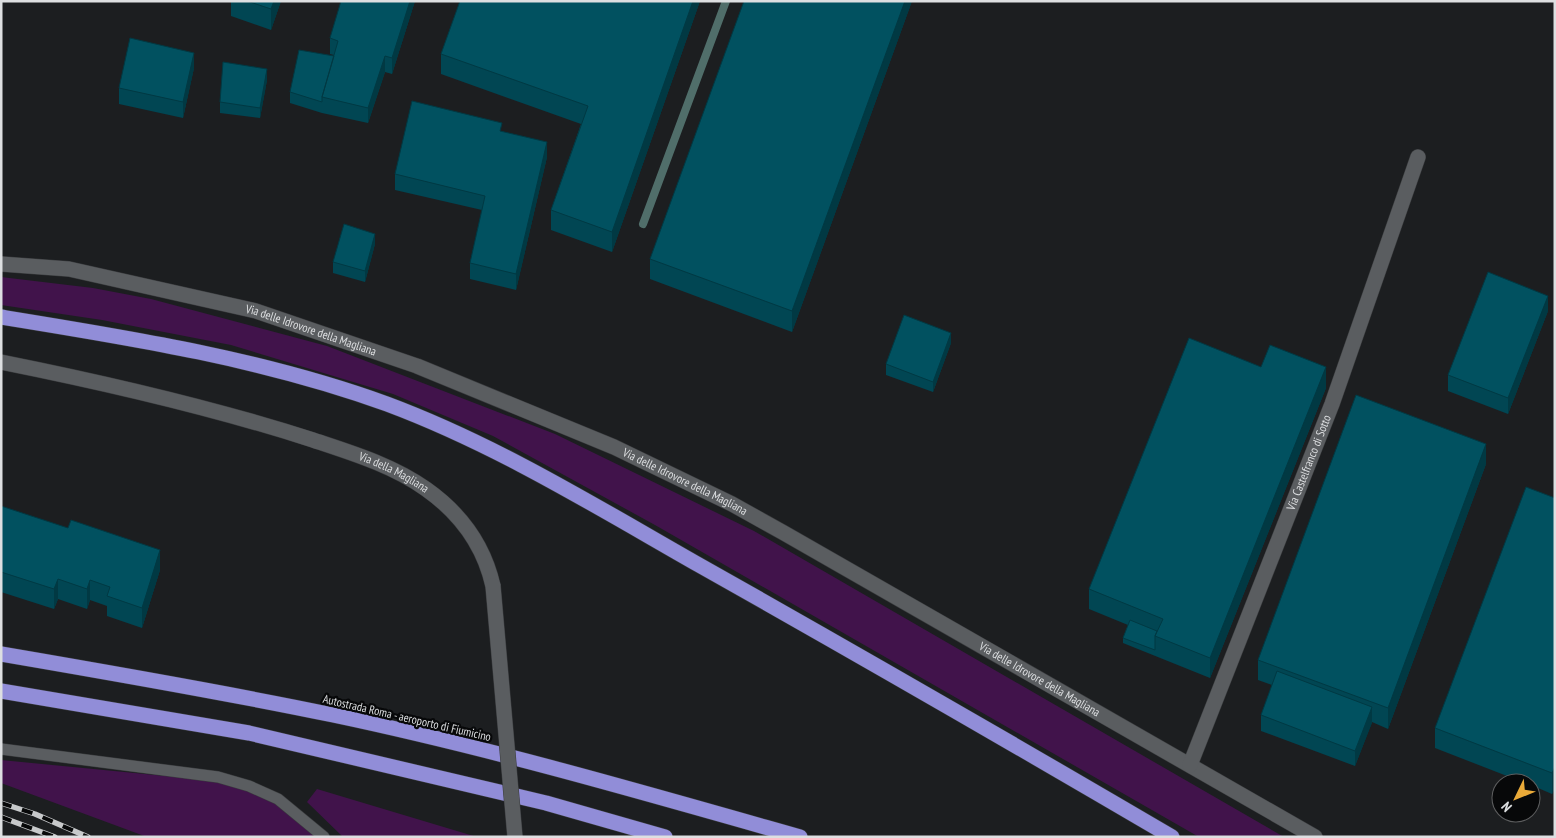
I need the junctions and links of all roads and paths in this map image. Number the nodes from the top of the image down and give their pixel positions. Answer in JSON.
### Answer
{"nodes":[{"id":1,"x":1418,"y":157,"type":"dead end"},
{"id":2,"x":1,"y":264,"type":"edge"},
{"id":3,"x":1,"y":316,"type":"edge"},
{"id":4,"x":1,"y":362,"type":"edge"},
{"id":5,"x":1,"y":654,"type":"edge"},
{"id":6,"x":1,"y":692,"type":"edge"},
{"id":7,"x":1,"y":749,"type":"edge"},
{"id":8,"x":1190,"y":765,"type":"junction"},
{"id":9,"x":324,"y":837,"type":"edge"},
{"id":10,"x":515,"y":837,"type":"edge"},
{"id":11,"x":666,"y":837,"type":"edge"},
{"id":12,"x":800,"y":837,"type":"edge"},
{"id":13,"x":1172,"y":837,"type":"edge"},
{"id":14,"x":1315,"y":837,"type":"edge"}],
"edges":[{"from":1,"to":8,"type":"street","name":"Via Castelfranco di Sotto"},
{"from":2,"to":8,"type":"street","name":"Via delle Idrovore della Magliana"},
{"from":3,"to":13,"type":"highway"},
{"from":4,"to":10,"type":"street","name":"Via della Magliana","bridge":true},
{"from":5,"to":12,"type":"highway","name":"Autostrada Roma - aeroporto di Fiumicino"},
{"from":6,"to":11,"type":"highway"},
{"from":7,"to":9,"type":"lane"},
{"from":8,"to":14,"type":"street","name":"Via delle Idrovore della Magliana"}]}
